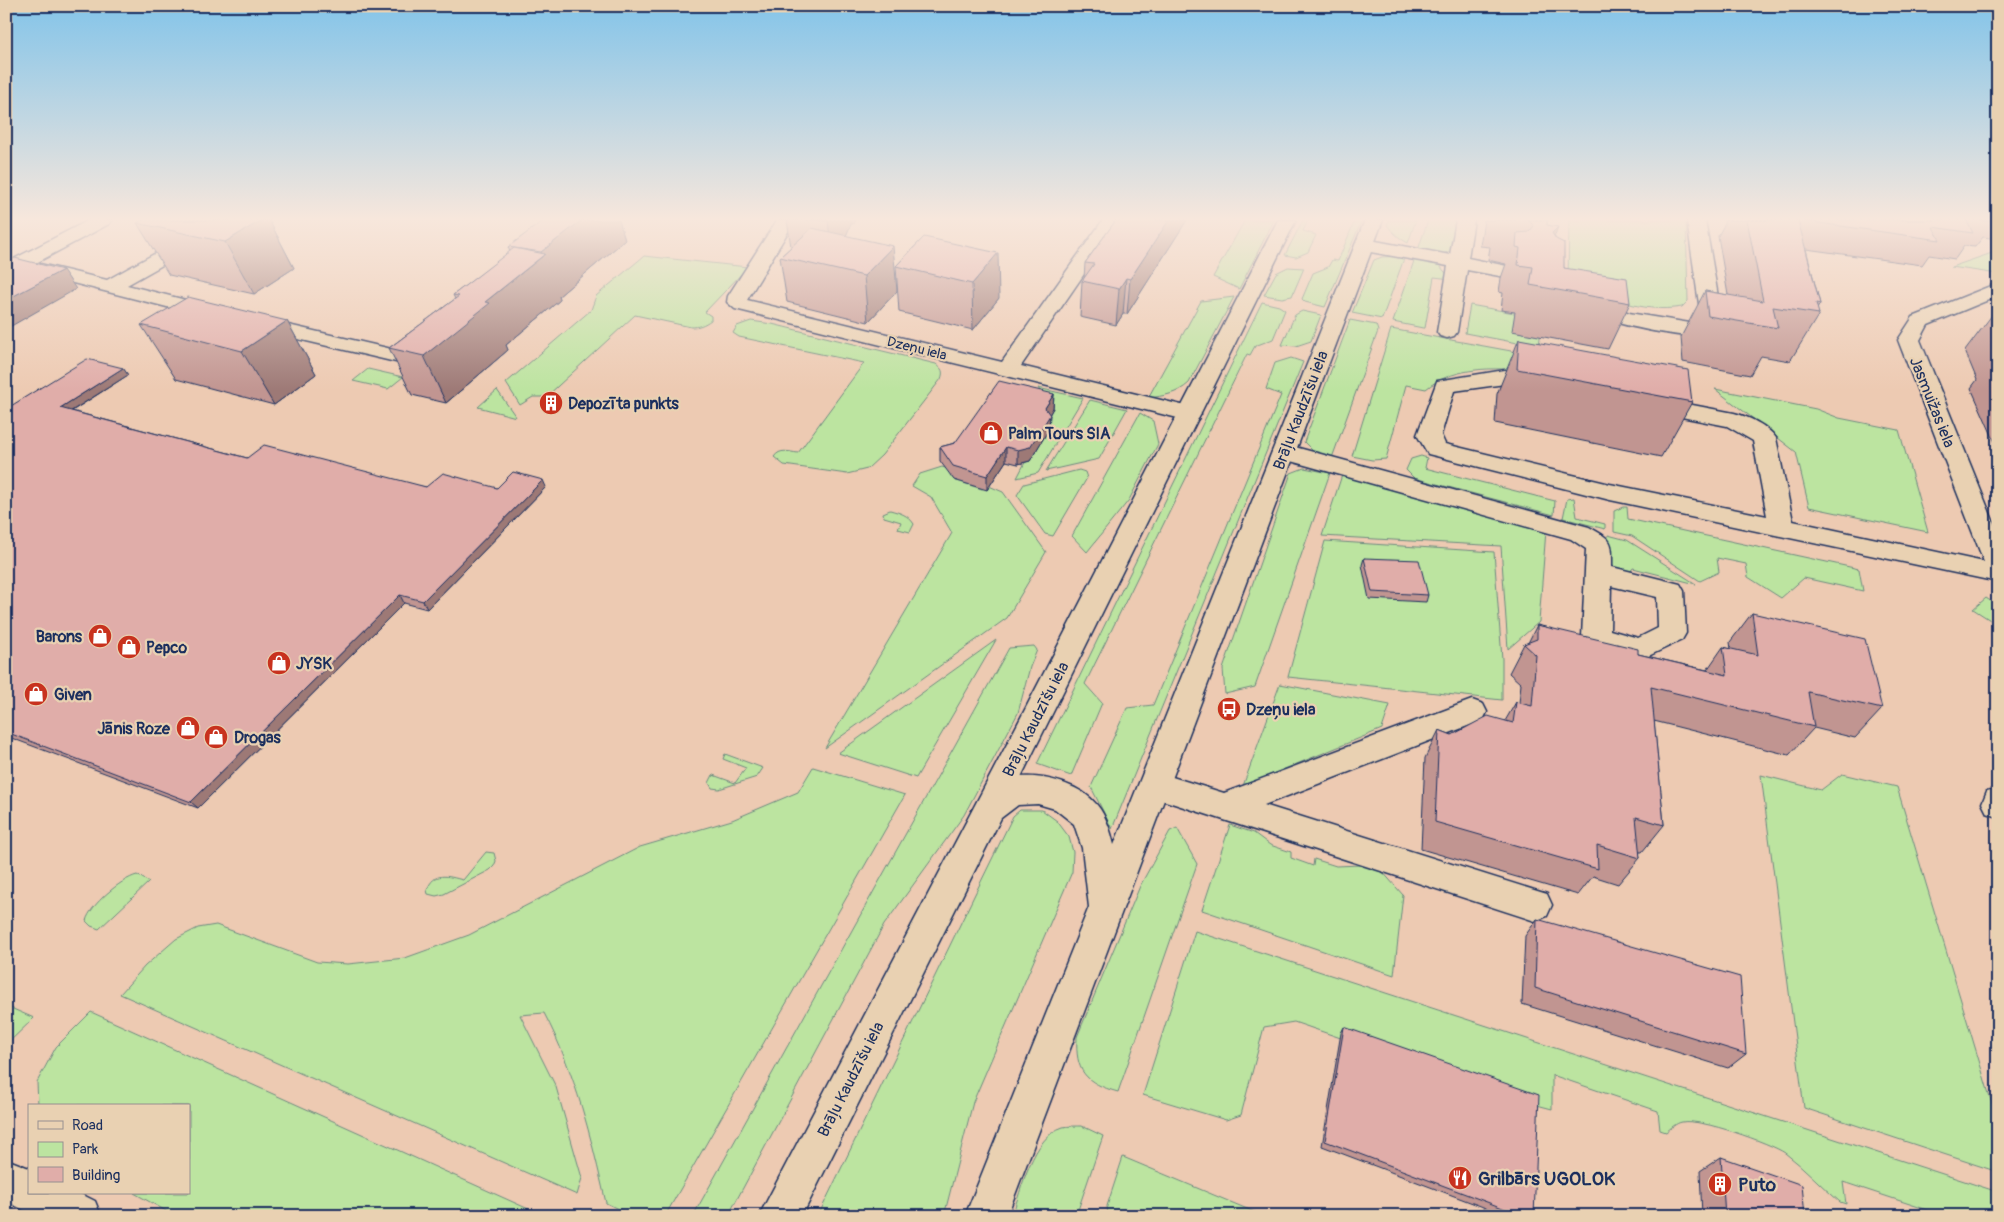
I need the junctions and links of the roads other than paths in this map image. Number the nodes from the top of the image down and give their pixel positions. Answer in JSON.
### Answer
{"nodes":[{"id":1,"x":62,"y":277,"type":"edge"},
{"id":2,"x":128,"y":277,"type":"edge"},
{"id":3,"x":750,"y":277,"type":"edge"},
{"id":4,"x":1072,"y":277,"type":"edge"},
{"id":5,"x":1258,"y":277,"type":"edge"},
{"id":6,"x":1352,"y":277,"type":"edge"},
{"id":7,"x":1456,"y":277,"type":"edge"},
{"id":8,"x":1705,"y":277,"type":"edge"},
{"id":9,"x":110,"y":287,"type":"junction"},
{"id":10,"x":1998,"y":289,"type":"edge"},
{"id":11,"x":1576,"y":293,"type":"edge"},
{"id":12,"x":439,"y":328,"type":"edge"},
{"id":13,"x":1447,"y":332,"type":"dead end"},
{"id":14,"x":1007,"y":370,"type":"junction"},
{"id":15,"x":1560,"y":387,"type":"edge"},
{"id":16,"x":1628,"y":400,"type":"edge"},
{"id":17,"x":1190,"y":414,"type":"junction"},
{"id":18,"x":1284,"y":452,"type":"junction"},
{"id":19,"x":1782,"y":528,"type":"junction"},
{"id":20,"x":1998,"y":562,"type":"edge"},
{"id":21,"x":1998,"y":572,"type":"edge"},
{"id":22,"x":1597,"y":573,"type":"dead end"},
{"id":23,"x":1472,"y":712,"type":"dead end"},
{"id":24,"x":1156,"y":785,"type":"junction"},
{"id":25,"x":1226,"y":806,"type":"junction"},
{"id":26,"x":987,"y":812,"type":"junction"},
{"id":27,"x":1534,"y":905,"type":"dead end"},
{"id":28,"x":1105,"y":908,"type":"junction"},
{"id":29,"x":6,"y":1179,"type":"edge"},
{"id":30,"x":28,"y":1190,"type":"edge"},
{"id":31,"x":37,"y":1194,"type":"edge"},
{"id":32,"x":80,"y":1216,"type":"edge"},
{"id":33,"x":780,"y":1216,"type":"edge"},
{"id":34,"x":986,"y":1216,"type":"edge"}],
"edges":[{"from":1,"to":9,"type":"street"},
{"from":2,"to":9,"type":"street"},
{"from":3,"to":14,"type":"street","name":"Dzeņu iela"},
{"from":4,"to":14,"type":"street"},
{"from":5,"to":17,"type":"street","name":"Brāļu Kaudzīšu iela"},
{"from":6,"to":18,"type":"street","name":"Brāļu Kaudzīšu iela"},
{"from":7,"to":13,"type":"street"},
{"from":8,"to":11,"type":"street"},
{"from":9,"to":12,"type":"street"},
{"from":10,"to":20,"type":"street","name":"Jasmuižas iela"},
{"from":14,"to":17,"type":"street","name":"Dzeņu iela"},
{"from":15,"to":19,"type":"street"},
{"from":16,"to":19,"type":"street"},
{"from":17,"to":26,"type":"street","name":"Brāļu Kaudzīšu iela"},
{"from":18,"to":22,"type":"street"},
{"from":18,"to":24,"type":"street","name":"Brāļu Kaudzīšu iela"},
{"from":19,"to":21,"type":"street"},
{"from":23,"to":25,"type":"street"},
{"from":24,"to":25,"type":"street"},
{"from":24,"to":28,"type":"street","name":"Brāļu Kaudzīšu iela"},
{"from":25,"to":27,"type":"street"},
{"from":26,"to":28,"type":"street"},
{"from":26,"to":33,"type":"street","name":"Brāļu Kaudzīšu iela"},
{"from":28,"to":34,"type":"street","name":"Brāļu Kaudzīšu iela"},
{"from":29,"to":30,"type":"street"},
{"from":31,"to":32,"type":"street"}]}
